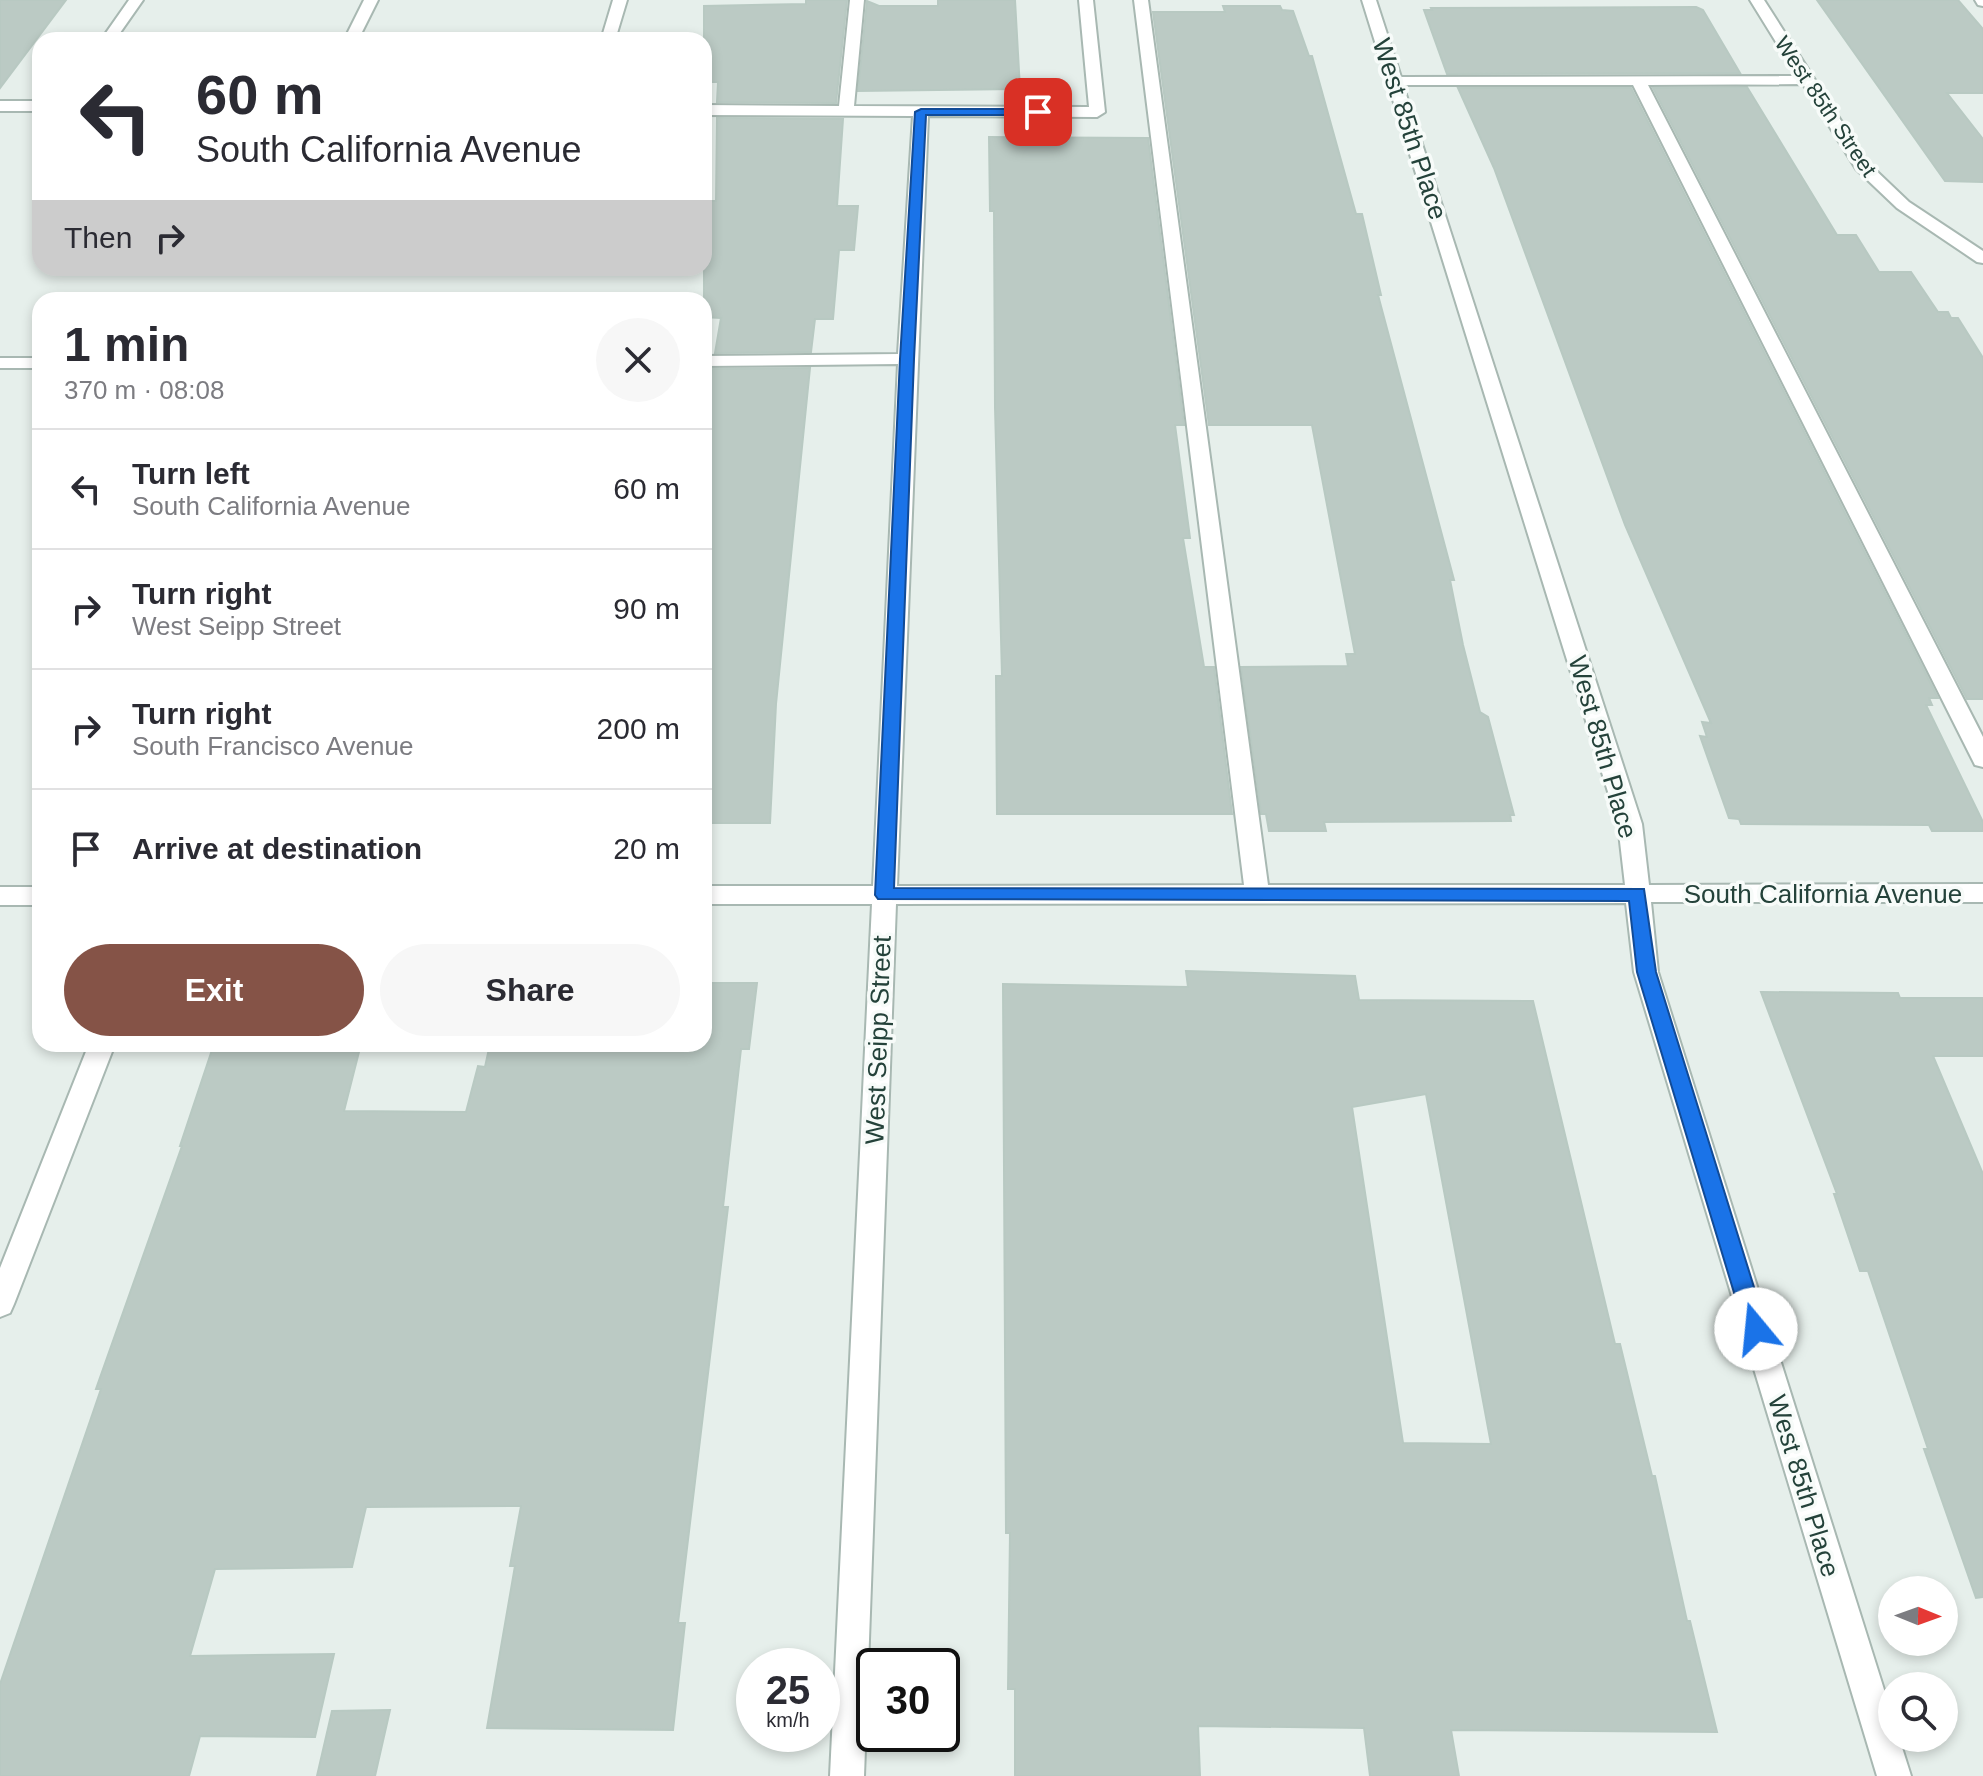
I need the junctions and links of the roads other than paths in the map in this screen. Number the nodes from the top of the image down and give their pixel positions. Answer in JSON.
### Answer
{"nodes":[{"id":1,"x":136,"y":0,"type":"edge"},
{"id":2,"x":371,"y":0,"type":"edge"},
{"id":3,"x":620,"y":0,"type":"edge"},
{"id":4,"x":857,"y":0,"type":"edge"},
{"id":5,"x":1086,"y":0,"type":"edge"},
{"id":6,"x":1141,"y":0,"type":"edge"},
{"id":7,"x":1369,"y":0,"type":"edge"},
{"id":8,"x":1757,"y":0,"type":"edge"},
{"id":9,"x":114,"y":32,"type":"edge"},
{"id":10,"x":355,"y":32,"type":"edge"},
{"id":11,"x":610,"y":32,"type":"edge"},
{"id":12,"x":1638,"y":80,"type":"junction"},
{"id":13,"x":1807,"y":80,"type":"junction"},
{"id":14,"x":1395,"y":81,"type":"junction"},
{"id":15,"x":0,"y":106,"type":"edge"},
{"id":16,"x":32,"y":106,"type":"edge"},
{"id":17,"x":712,"y":110,"type":"edge"},
{"id":18,"x":846,"y":112,"type":"junction"},
{"id":19,"x":921,"y":112,"type":"junction"},
{"id":20,"x":1983,"y":258,"type":"edge"},
{"id":21,"x":907,"y":359,"type":"junction"},
{"id":22,"x":712,"y":361,"type":"edge"},
{"id":23,"x":0,"y":363,"type":"edge"},
{"id":24,"x":32,"y":363,"type":"edge"},
{"id":25,"x":1983,"y":759,"type":"edge"},
{"id":26,"x":1983,"y":893,"type":"edge"},
{"id":27,"x":1257,"y":894,"type":"junction"},
{"id":28,"x":1638,"y":894,"type":"junction"},
{"id":29,"x":712,"y":895,"type":"edge"},
{"id":30,"x":884,"y":895,"type":"junction"},
{"id":31,"x":0,"y":896,"type":"edge"},
{"id":32,"x":32,"y":896,"type":"edge"},
{"id":33,"x":99,"y":1052,"type":"edge"},
{"id":34,"x":0,"y":1304,"type":"edge"},
{"id":35,"x":847,"y":1776,"type":"edge"},
{"id":36,"x":1894,"y":1776,"type":"edge"}],
"edges":[{"from":1,"to":9,"type":"street"},
{"from":2,"to":10,"type":"street"},
{"from":3,"to":11,"type":"street"},
{"from":4,"to":18,"type":"street"},
{"from":5,"to":19,"type":"street"},
{"from":6,"to":27,"type":"street"},
{"from":7,"to":14,"type":"street","name":"West 85th Place"},
{"from":8,"to":13,"type":"street","name":"West 85th Street"},
{"from":12,"to":13,"type":"street"},
{"from":12,"to":14,"type":"street"},
{"from":12,"to":25,"type":"street"},
{"from":13,"to":20,"type":"street","name":"West 85th Street"},
{"from":14,"to":28,"type":"street","name":"West 85th Place"},
{"from":15,"to":16,"type":"street"},
{"from":17,"to":18,"type":"street"},
{"from":18,"to":19,"type":"street"},
{"from":19,"to":21,"type":"street","name":"West Seipp Street"},
{"from":21,"to":22,"type":"street"},
{"from":21,"to":30,"type":"street","name":"West Seipp Street"},
{"from":23,"to":24,"type":"street"},
{"from":26,"to":28,"type":"street","name":"South California Avenue"},
{"from":27,"to":28,"type":"street","name":"South California Avenue"},
{"from":27,"to":30,"type":"street","name":"South California Avenue"},
{"from":28,"to":36,"type":"street","name":"West 85th Place"},
{"from":29,"to":30,"type":"street","name":"South California Avenue"},
{"from":30,"to":35,"type":"street","name":"West Seipp Street"},
{"from":31,"to":32,"type":"street"},
{"from":33,"to":34,"type":"street"}]}
